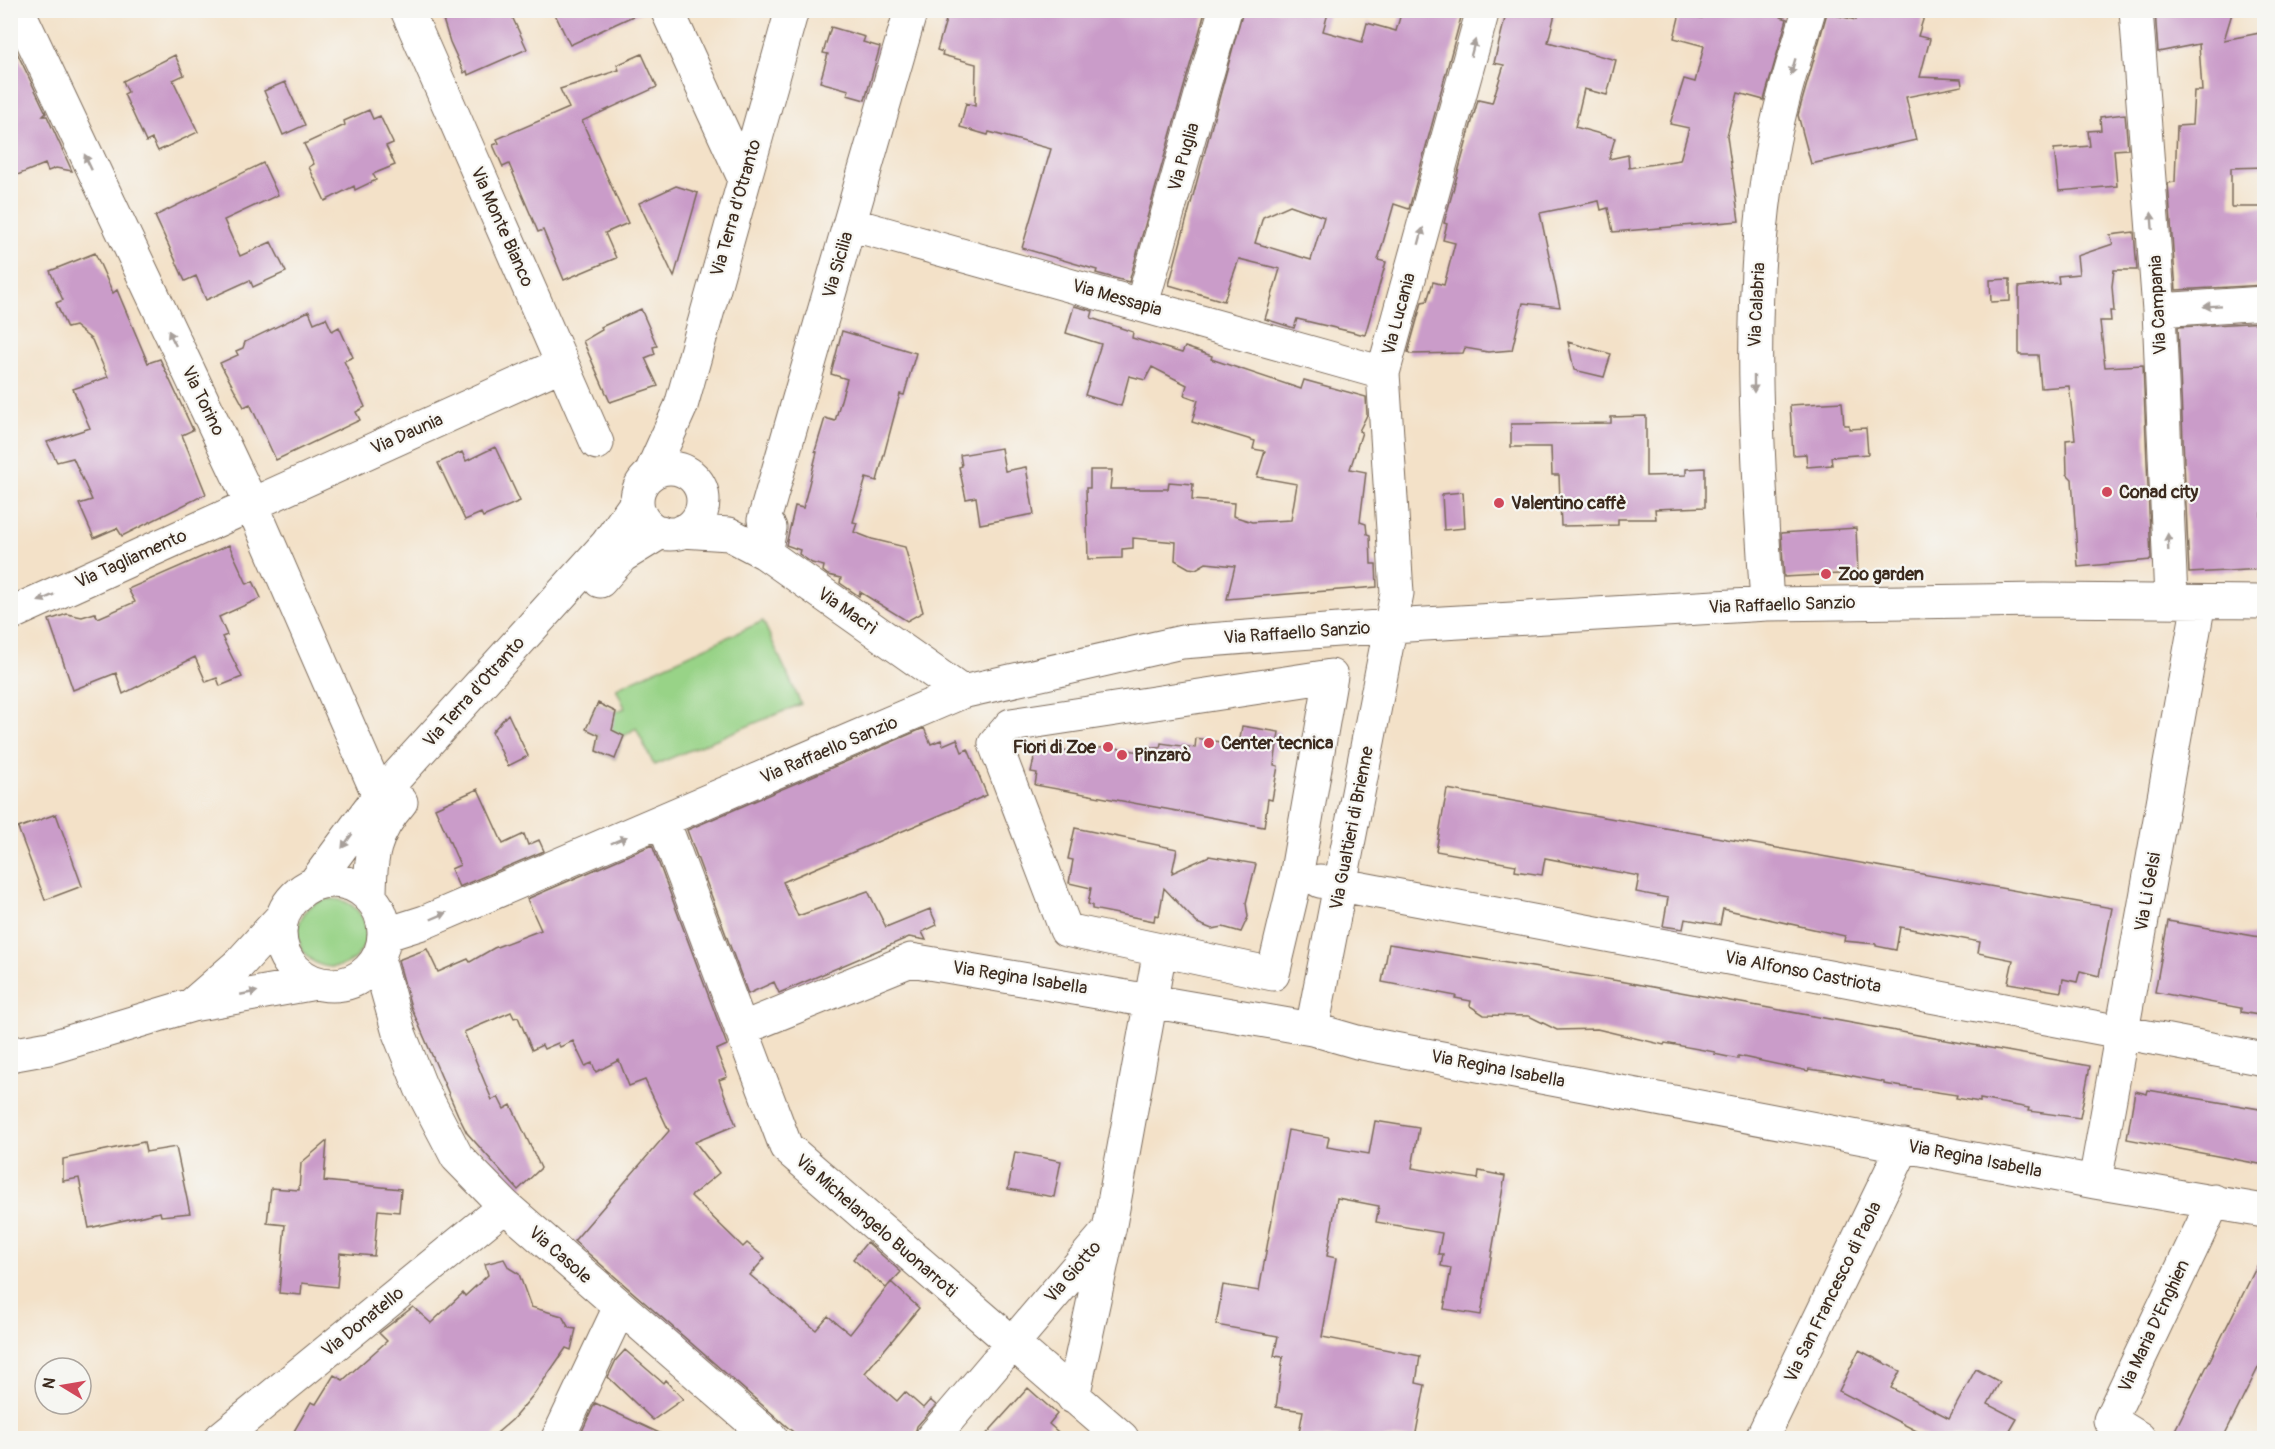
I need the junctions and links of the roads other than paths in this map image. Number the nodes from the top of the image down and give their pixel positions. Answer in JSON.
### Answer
{"nodes":[{"id":1,"x":18,"y":10,"type":"edge"},
{"id":2,"x":406,"y":10,"type":"edge"},
{"id":3,"x":667,"y":10,"type":"edge"},
{"id":4,"x":792,"y":10,"type":"edge"},
{"id":5,"x":911,"y":10,"type":"edge"},
{"id":6,"x":1225,"y":10,"type":"edge"},
{"id":7,"x":1483,"y":10,"type":"edge"},
{"id":8,"x":1809,"y":10,"type":"edge"},
{"id":9,"x":2136,"y":10,"type":"edge"},
{"id":10,"x":744,"y":178,"type":"junction"},
{"id":11,"x":850,"y":224,"type":"junction"},
{"id":12,"x":2265,"y":303,"type":"edge"},
{"id":13,"x":1142,"y":304,"type":"junction"},
{"id":14,"x":2159,"y":310,"type":"junction"},
{"id":15,"x":562,"y":364,"type":"junction"},
{"id":16,"x":1383,"y":373,"type":"junction"},
{"id":17,"x":681,"y":406,"type":"junction"},
{"id":18,"x":597,"y":443,"type":"dead end"},
{"id":19,"x":695,"y":486,"type":"junction"},
{"id":20,"x":643,"y":489,"type":"junction"},
{"id":21,"x":252,"y":505,"type":"junction"},
{"id":22,"x":671,"y":532,"type":"junction"},
{"id":23,"x":729,"y":534,"type":"junction"},
{"id":24,"x":765,"y":553,"type":"junction"},
{"id":25,"x":2185,"y":601,"type":"junction"},
{"id":26,"x":2265,"y":602,"type":"edge"},
{"id":27,"x":1767,"y":604,"type":"junction"},
{"id":28,"x":10,"y":614,"type":"edge"},
{"id":29,"x":1391,"y":626,"type":"junction"},
{"id":30,"x":1255,"y":636,"type":"junction"},
{"id":31,"x":1259,"y":687,"type":"junction"},
{"id":32,"x":962,"y":693,"type":"junction"},
{"id":33,"x":379,"y":796,"type":"junction"},
{"id":34,"x":663,"y":821,"type":"junction"},
{"id":35,"x":1296,"y":877,"type":"junction"},
{"id":36,"x":314,"y":885,"type":"junction"},
{"id":37,"x":1341,"y":885,"type":"junction"},
{"id":38,"x":370,"y":898,"type":"junction"},
{"id":39,"x":282,"y":917,"type":"junction"},
{"id":40,"x":381,"y":946,"type":"junction"},
{"id":41,"x":1160,"y":950,"type":"junction"},
{"id":42,"x":330,"y":983,"type":"junction"},
{"id":43,"x":1150,"y":999,"type":"junction"},
{"id":44,"x":192,"y":1005,"type":"junction"},
{"id":45,"x":741,"y":1029,"type":"junction"},
{"id":46,"x":1311,"y":1029,"type":"junction"},
{"id":47,"x":2123,"y":1032,"type":"junction"},
{"id":48,"x":399,"y":1033,"type":"junction"},
{"id":49,"x":10,"y":1055,"type":"edge"},
{"id":50,"x":2265,"y":1059,"type":"edge"},
{"id":51,"x":1904,"y":1145,"type":"junction"},
{"id":52,"x":2095,"y":1182,"type":"junction"},
{"id":53,"x":2214,"y":1201,"type":"junction"},
{"id":54,"x":505,"y":1206,"type":"junction"},
{"id":55,"x":2265,"y":1211,"type":"edge"},
{"id":56,"x":1109,"y":1230,"type":"junction"},
{"id":57,"x":620,"y":1307,"type":"junction"},
{"id":58,"x":1011,"y":1344,"type":"junction"},
{"id":59,"x":1073,"y":1397,"type":"junction"},
{"id":60,"x":221,"y":1438,"type":"edge"},
{"id":61,"x":558,"y":1438,"type":"edge"},
{"id":62,"x":771,"y":1438,"type":"edge"},
{"id":63,"x":932,"y":1438,"type":"edge"},
{"id":64,"x":1122,"y":1438,"type":"edge"},
{"id":65,"x":1762,"y":1438,"type":"edge"},
{"id":66,"x":2139,"y":1438,"type":"edge"}],
"edges":[{"from":21,"to":1,"type":"street","name":"Via Torino","one_way":true},
{"from":2,"to":15,"type":"street","name":"Via Monte Bianco"},
{"from":3,"to":10,"type":"street"},
{"from":4,"to":10,"type":"street","name":"Via Terra d'Otranto"},
{"from":5,"to":11,"type":"street","name":"Via Sicilia"},
{"from":6,"to":13,"type":"street","name":"Via Puglia"},
{"from":16,"to":7,"type":"street","name":"Via Lucania","one_way":true},
{"from":8,"to":27,"type":"street","name":"Via Calabria","one_way":true},
{"from":14,"to":9,"type":"street","name":"Via Campania","one_way":true},
{"from":10,"to":17,"type":"street","name":"Via Terra d'Otranto"},
{"from":11,"to":13,"type":"street","name":"Via Messapia"},
{"from":11,"to":24,"type":"street","name":"Via Sicilia"},
{"from":12,"to":14,"type":"street","one_way":true},
{"from":13,"to":16,"type":"street","name":"Via Messapia"},
{"from":25,"to":14,"type":"street","name":"Via Campania","one_way":true},
{"from":15,"to":18,"type":"street","name":"Via Monte Bianco"},
{"from":15,"to":21,"type":"street","name":"Via Daunia"},
{"from":16,"to":29,"type":"street","name":"Via Lucania"},
{"from":17,"to":19,"type":"street","name":"Via Terra d'Otranto"},
{"from":17,"to":20,"type":"street","name":"Via Terra d'Otranto"},
{"from":19,"to":20,"type":"street"},
{"from":19,"to":22,"type":"street"},
{"from":19,"to":23,"type":"street","name":"Via Macrì"},
{"from":20,"to":22,"type":"street"},
{"from":20,"to":33,"type":"street","name":"Via Terra d'Otranto"},
{"from":21,"to":28,"type":"street","name":"Via Tagliamento","one_way":true},
{"from":21,"to":33,"type":"street","name":"Via Torino"},
{"from":22,"to":23,"type":"street","name":"Via Macrì"},
{"from":22,"to":38,"type":"street","name":"Via Terra d'Otranto"},
{"from":23,"to":24,"type":"street","name":"Via Macrì"},
{"from":24,"to":32,"type":"street","name":"Via Macrì"},
{"from":25,"to":26,"type":"street","name":"Via Raffaello Sanzio"},
{"from":25,"to":27,"type":"street","name":"Via Raffaello Sanzio"},
{"from":25,"to":47,"type":"street","name":"Via Li Gelsi"},
{"from":27,"to":29,"type":"street","name":"Via Raffaello Sanzio"},
{"from":29,"to":30,"type":"street","name":"Via Raffaello Sanzio"},
{"from":29,"to":37,"type":"street","name":"Via Gualtieri di Brienne"},
{"from":30,"to":31,"type":"street"},
{"from":30,"to":32,"type":"street","name":"Via Raffaello Sanzio"},
{"from":31,"to":35,"type":"street"},
{"from":31,"to":41,"type":"street"},
{"from":32,"to":34,"type":"street","name":"Via Raffaello Sanzio"},
{"from":33,"to":36,"type":"street","name":"Via Terra d'Otranto","one_way":true},
{"from":40,"to":34,"type":"street","name":"Via Raffaello Sanzio","one_way":true},
{"from":34,"to":45,"type":"street","name":"Via Michelangelo Buonarroti"},
{"from":35,"to":37,"type":"street","name":"Via Alfonso Castriota"},
{"from":35,"to":41,"type":"street"},
{"from":36,"to":38,"type":"street"},
{"from":36,"to":39,"type":"street"},
{"from":37,"to":46,"type":"street","name":"Via Gualtieri di Brienne"},
{"from":37,"to":47,"type":"street","name":"Via Alfonso Castriota"},
{"from":38,"to":40,"type":"street"},
{"from":39,"to":42,"type":"street"},
{"from":39,"to":44,"type":"street"},
{"from":40,"to":42,"type":"street"},
{"from":40,"to":48,"type":"street","name":"Via Casole"},
{"from":41,"to":43,"type":"street","name":"Via Giotto"},
{"from":44,"to":42,"type":"street","one_way":true},
{"from":42,"to":48,"type":"street","name":"Via Casole"},
{"from":43,"to":45,"type":"street","name":"Via Regina Isabella"},
{"from":43,"to":46,"type":"street","name":"Via Regina Isabella"},
{"from":43,"to":56,"type":"street","name":"Via Giotto"},
{"from":44,"to":49,"type":"street"},
{"from":45,"to":58,"type":"street","name":"Via Michelangelo Buonarroti"},
{"from":46,"to":51,"type":"street","name":"Via Regina Isabella"},
{"from":47,"to":50,"type":"street","name":"Via Alfonso Castriota"},
{"from":47,"to":52,"type":"street","name":"Via Li Gelsi"},
{"from":48,"to":54,"type":"street","name":"Via Casole"},
{"from":51,"to":52,"type":"street","name":"Via Regina Isabella"},
{"from":51,"to":65,"type":"street","name":"Via San Francesco di Paola"},
{"from":52,"to":53,"type":"street","name":"Via Regina Isabella"},
{"from":53,"to":55,"type":"street","name":"Via Regina Isabella"},
{"from":53,"to":66,"type":"street","name":"Via Maria D'Enghien"},
{"from":54,"to":57,"type":"street","name":"Via Casole"},
{"from":54,"to":60,"type":"street","name":"Via Donatello"},
{"from":56,"to":58,"type":"street","name":"Via Giotto"},
{"from":56,"to":59,"type":"street"},
{"from":57,"to":61,"type":"street"},
{"from":57,"to":62,"type":"street","name":"Via Casole"},
{"from":58,"to":59,"type":"street","name":"Via Michelangelo Buonarroti"},
{"from":58,"to":63,"type":"street","name":"Via Giotto"},
{"from":59,"to":64,"type":"street","name":"Via Michelangelo Buonarroti"}]}
